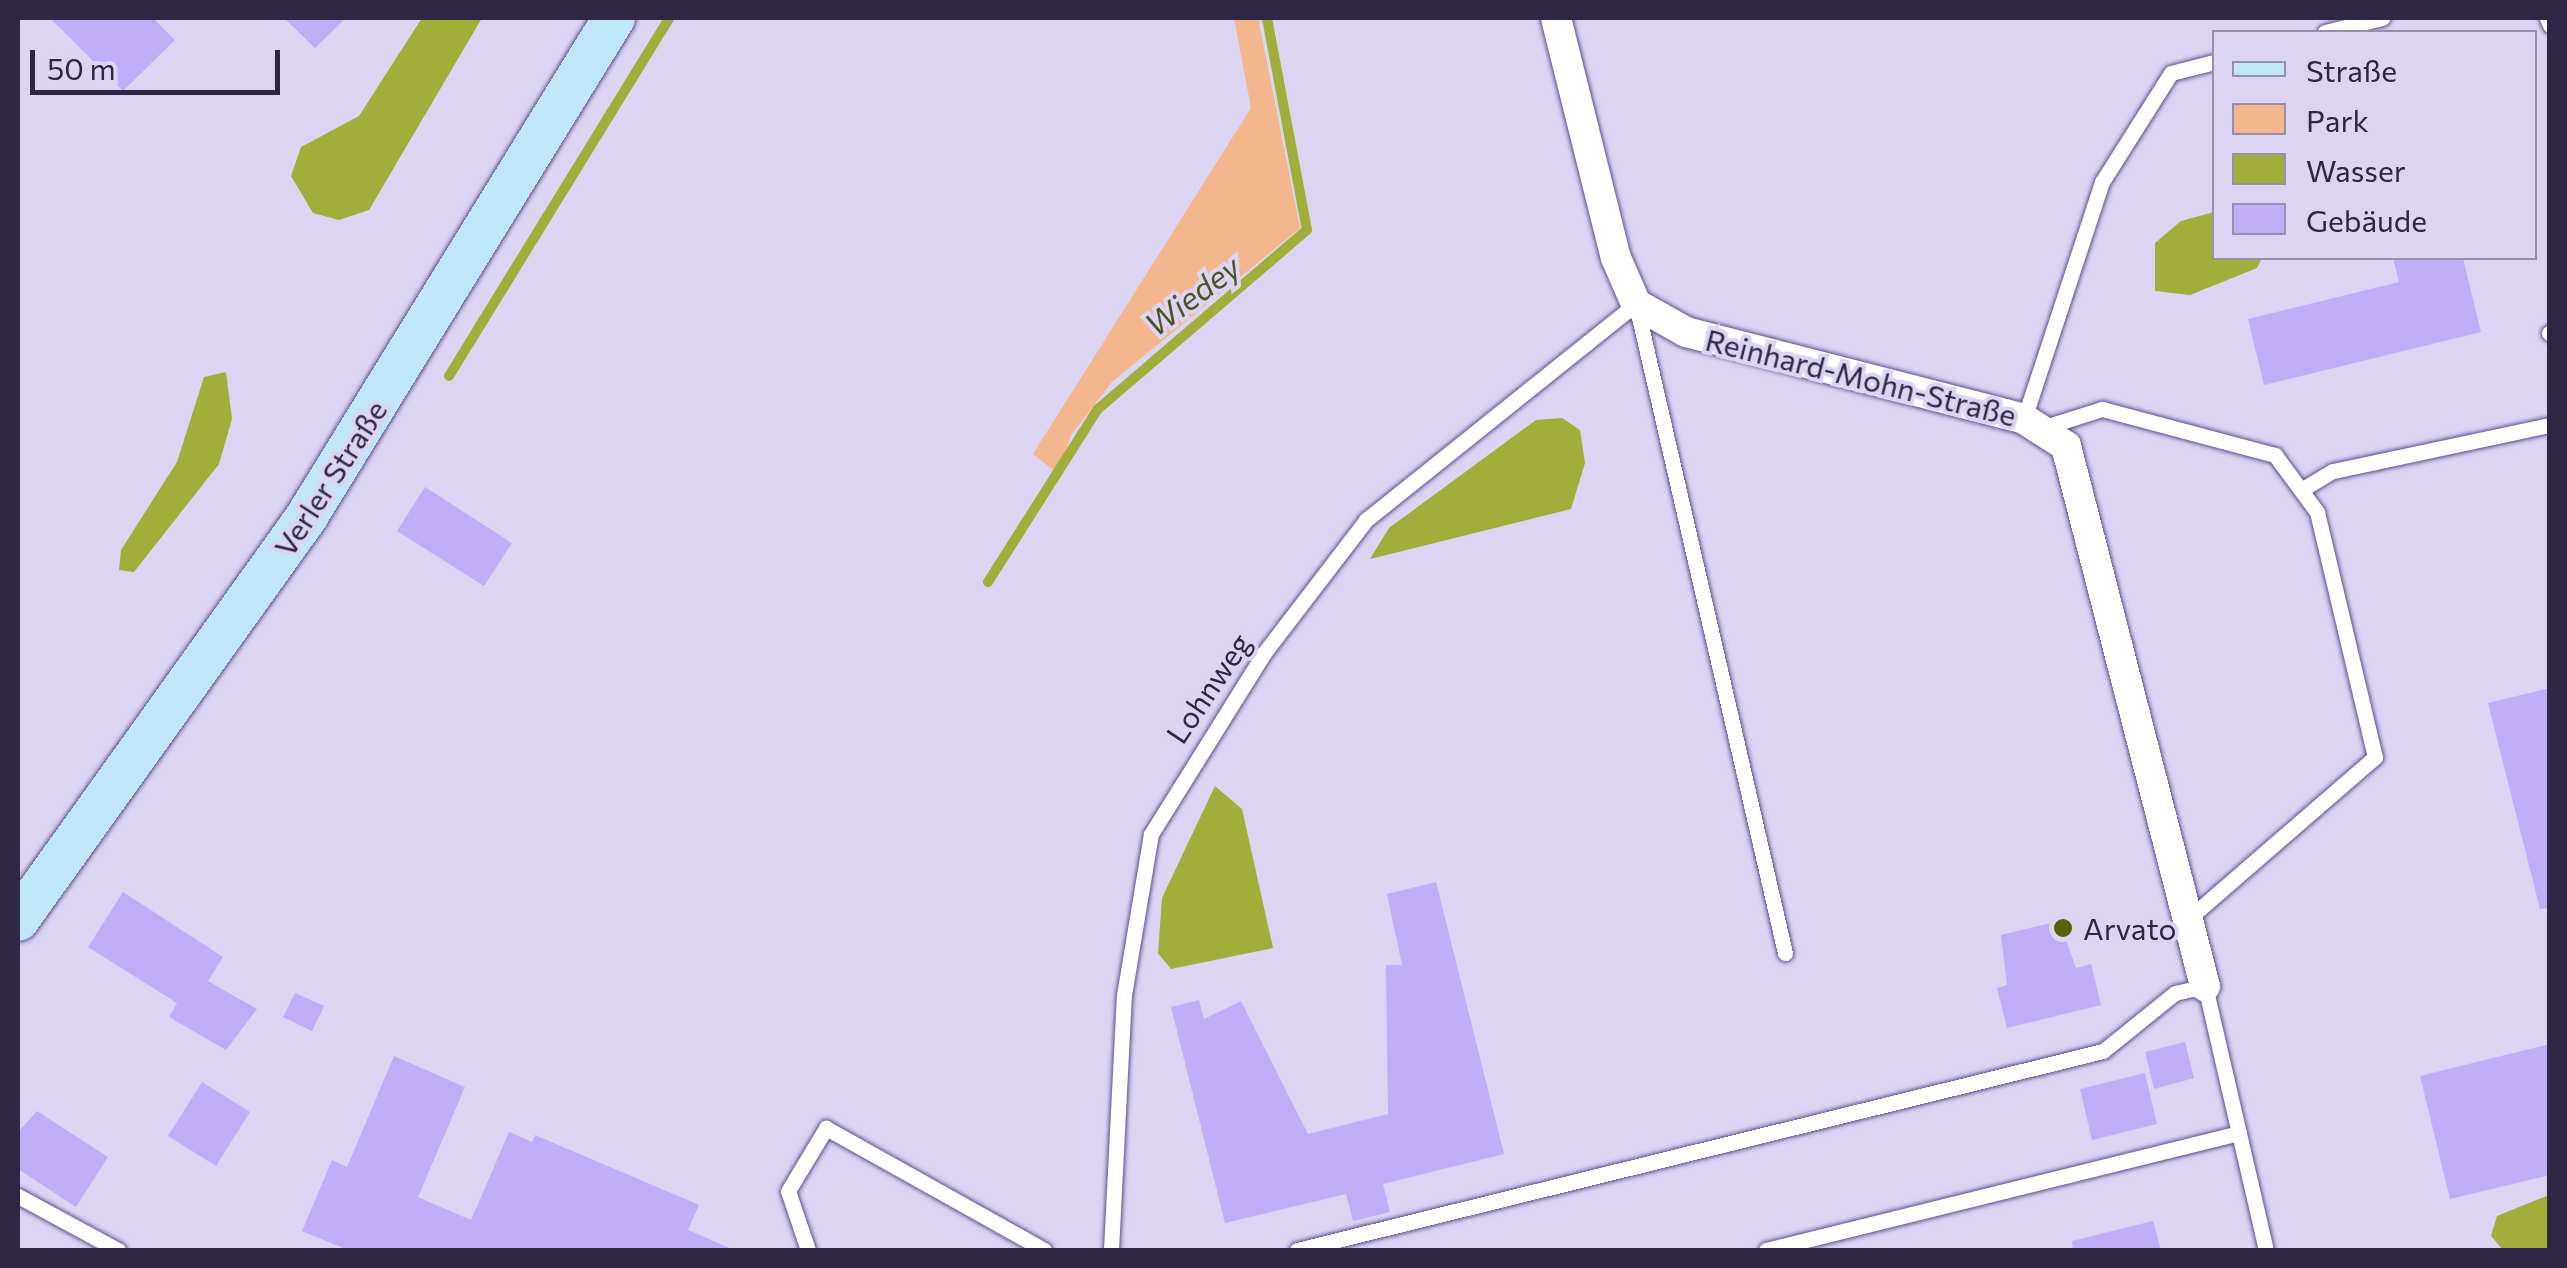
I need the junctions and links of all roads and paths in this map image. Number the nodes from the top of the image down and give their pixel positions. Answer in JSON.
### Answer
{"nodes":[{"id":1,"x":614,"y":18,"type":"edge"},
{"id":2,"x":1556,"y":18,"type":"edge"},
{"id":3,"x":2382,"y":18,"type":"edge"},
{"id":4,"x":2548,"y":18,"type":"edge"},
{"id":5,"x":2550,"y":26,"type":"edge"},
{"id":6,"x":2333,"y":30,"type":"edge"},
{"id":7,"x":2212,"y":63,"type":"edge"},
{"id":8,"x":1636,"y":304,"type":"junction"},
{"id":9,"x":2034,"y":423,"type":"junction"},
{"id":10,"x":2550,"y":425,"type":"edge"},
{"id":11,"x":2300,"y":490,"type":"junction"},
{"id":12,"x":2189,"y":918,"type":"junction"},
{"id":13,"x":18,"y":920,"type":"edge"},
{"id":14,"x":1785,"y":953,"type":"dead end"},
{"id":15,"x":2204,"y":986,"type":"junction"},
{"id":16,"x":2239,"y":1133,"type":"junction"},
{"id":17,"x":18,"y":1196,"type":"edge"},
{"id":18,"x":118,"y":1250,"type":"edge"},
{"id":19,"x":808,"y":1250,"type":"edge"},
{"id":20,"x":1044,"y":1250,"type":"edge"},
{"id":21,"x":1111,"y":1250,"type":"edge"},
{"id":22,"x":1297,"y":1250,"type":"edge"},
{"id":23,"x":1766,"y":1250,"type":"edge"},
{"id":24,"x":2266,"y":1250,"type":"edge"}],
"edges":[{"from":1,"to":13,"type":"main road","name":"Verler Straße"},
{"from":2,"to":8,"type":"street"},
{"from":3,"to":6,"type":"lane"},
{"from":4,"to":5,"type":"lane"},
{"from":7,"to":9,"type":"lane"},
{"from":8,"to":9,"type":"street","name":"Reinhard-Mohn-Straße"},
{"from":8,"to":14,"type":"lane"},
{"from":8,"to":21,"type":"lane","name":"Lohnweg"},
{"from":9,"to":11,"type":"lane"},
{"from":9,"to":12,"type":"street","name":"Reinhard-Mohn-Straße"},
{"from":10,"to":11,"type":"lane"},
{"from":11,"to":12,"type":"lane"},
{"from":12,"to":15,"type":"street","name":"Reinhard-Mohn-Straße"},
{"from":15,"to":16,"type":"lane"},
{"from":15,"to":22,"type":"lane"},
{"from":16,"to":23,"type":"lane"},
{"from":16,"to":24,"type":"lane"},
{"from":17,"to":18,"type":"lane"},
{"from":19,"to":20,"type":"lane"}]}
